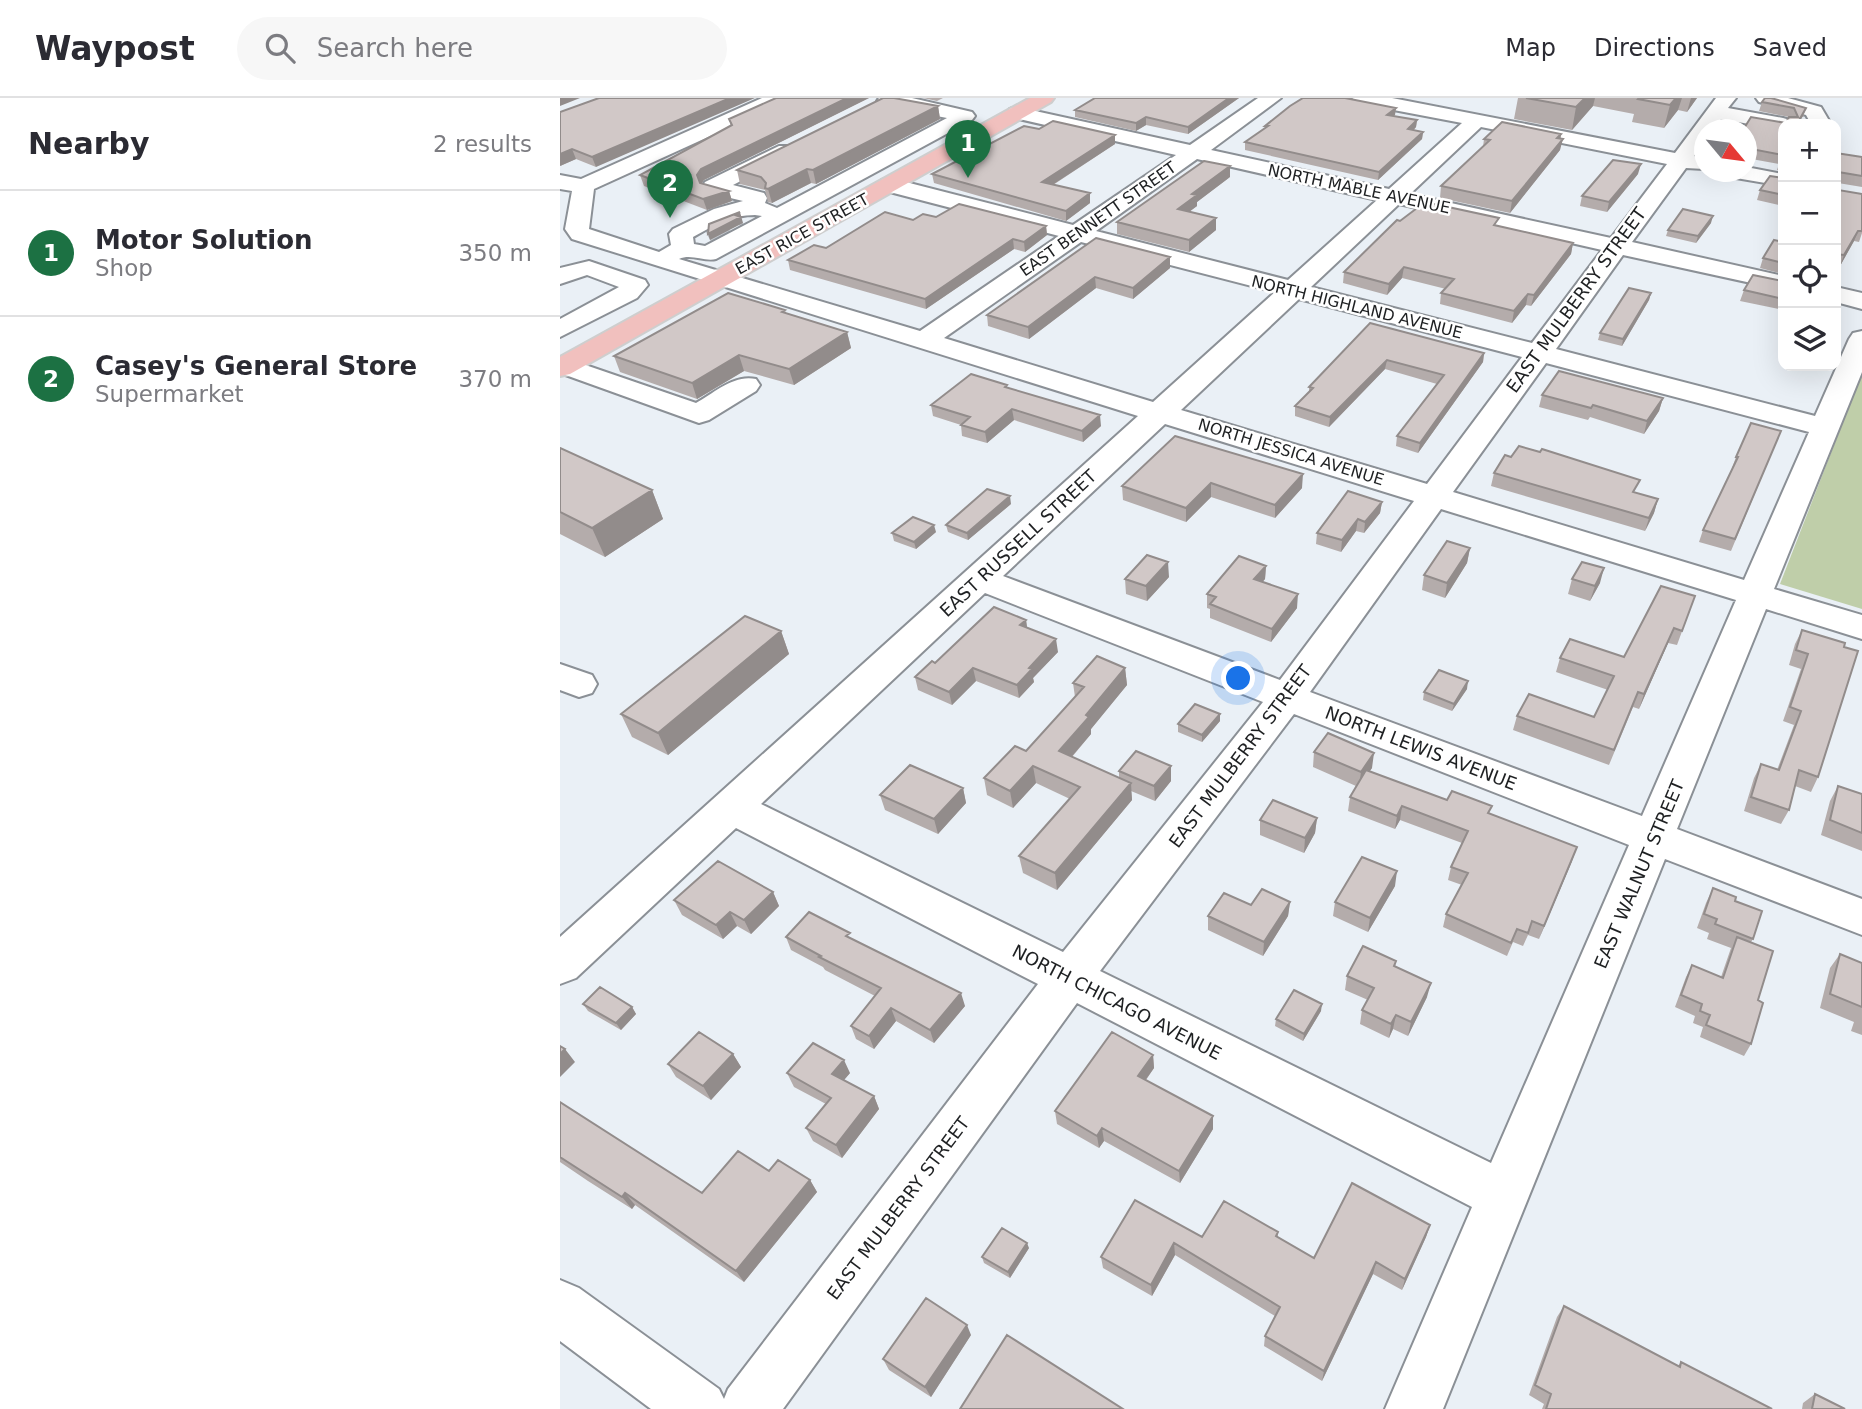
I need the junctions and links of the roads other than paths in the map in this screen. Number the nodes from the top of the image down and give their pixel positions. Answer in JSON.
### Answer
{"nodes":[{"id":1,"x":778,"y":98,"type":"edge"},
{"id":2,"x":1044,"y":98,"type":"edge"},
{"id":3,"x":1272,"y":98,"type":"edge"},
{"id":4,"x":1362,"y":98,"type":"edge"},
{"id":5,"x":1766,"y":98,"type":"edge"},
{"id":6,"x":974,"y":101,"type":"edge"},
{"id":7,"x":1720,"y":105,"type":"edge"},
{"id":8,"x":1019,"y":112,"type":"junction"},
{"id":9,"x":1818,"y":119,"type":"edge"},
{"id":10,"x":1477,"y":120,"type":"junction"},
{"id":11,"x":1778,"y":122,"type":"edge"},
{"id":12,"x":946,"y":126,"type":"dead end"},
{"id":13,"x":801,"y":142,"type":"edge"},
{"id":14,"x":1193,"y":153,"type":"junction"},
{"id":15,"x":1692,"y":162,"type":"edge"},
{"id":16,"x":771,"y":167,"type":"junction"},
{"id":17,"x":1757,"y":175,"type":"edge"},
{"id":18,"x":1778,"y":179,"type":"edge"},
{"id":19,"x":825,"y":181,"type":"junction"},
{"id":20,"x":560,"y":182,"type":"edge"},
{"id":21,"x":890,"y":185,"type":"junction"},
{"id":22,"x":584,"y":186,"type":"junction"},
{"id":23,"x":1394,"y":197,"type":"junction"},
{"id":24,"x":761,"y":213,"type":"junction"},
{"id":25,"x":820,"y":224,"type":"junction"},
{"id":26,"x":1076,"y":235,"type":"junction"},
{"id":27,"x":695,"y":246,"type":"junction"},
{"id":28,"x":1615,"y":246,"type":"junction"},
{"id":29,"x":659,"y":260,"type":"junction"},
{"id":30,"x":560,"y":277,"type":"edge"},
{"id":31,"x":720,"y":279,"type":"junction"},
{"id":32,"x":1778,"y":283,"type":"edge"},
{"id":33,"x":1293,"y":291,"type":"junction"},
{"id":34,"x":1841,"y":296,"type":"edge"},
{"id":35,"x":1862,"y":301,"type":"edge"},
{"id":36,"x":560,"y":329,"type":"edge"},
{"id":37,"x":1862,"y":339,"type":"edge"},
{"id":38,"x":925,"y":340,"type":"junction"},
{"id":39,"x":1536,"y":354,"type":"junction"},
{"id":40,"x":563,"y":367,"type":"edge"},
{"id":41,"x":746,"y":385,"type":"dead end"},
{"id":42,"x":1161,"y":412,"type":"junction"},
{"id":43,"x":1824,"y":427,"type":"junction"},
{"id":44,"x":1434,"y":496,"type":"junction"},
{"id":45,"x":979,"y":579,"type":"junction"},
{"id":46,"x":1754,"y":594,"type":"junction"},
{"id":47,"x":1862,"y":627,"type":"edge"},
{"id":48,"x":1287,"y":697,"type":"junction"},
{"id":49,"x":732,"y":807,"type":"junction"},
{"id":50,"x":1654,"y":837,"type":"junction"},
{"id":51,"x":1862,"y":917,"type":"edge"},
{"id":52,"x":560,"y":965,"type":"edge"},
{"id":53,"x":1069,"y":978,"type":"junction"},
{"id":54,"x":1503,"y":1196,"type":"junction"},
{"id":55,"x":560,"y":1307,"type":"edge"},
{"id":56,"x":699,"y":1409,"type":"edge"},
{"id":57,"x":748,"y":1409,"type":"edge"},
{"id":58,"x":1414,"y":1409,"type":"edge"}],
"edges":[{"from":1,"to":22,"type":"street"},
{"from":2,"to":8,"type":"main road","name":"EAST RICE STREET"},
{"from":3,"to":14,"type":"street","name":"EAST BENNETT STREET"},
{"from":4,"to":10,"type":"street"},
{"from":5,"to":9,"type":"street"},
{"from":6,"to":8,"type":"street","name":"NORTH MABLE AVENUE"},
{"from":7,"to":11,"type":"street"},
{"from":7,"to":15,"type":"street","name":"EAST MULBERRY STREET"},
{"from":8,"to":14,"type":"street","name":"NORTH MABLE AVENUE"},
{"from":8,"to":21,"type":"main road","name":"EAST RICE STREET"},
{"from":10,"to":15,"type":"street"},
{"from":10,"to":23,"type":"street","name":"EAST RUSSELL STREET"},
{"from":12,"to":19,"type":"street"},
{"from":13,"to":16,"type":"street"},
{"from":14,"to":23,"type":"street","name":"NORTH MABLE AVENUE"},
{"from":14,"to":26,"type":"street","name":"EAST BENNETT STREET"},
{"from":15,"to":28,"type":"street","name":"EAST MULBERRY STREET"},
{"from":16,"to":19,"type":"street"},
{"from":16,"to":24,"type":"street"},
{"from":17,"to":18,"type":"street"},
{"from":19,"to":24,"type":"street"},
{"from":20,"to":22,"type":"street"},
{"from":21,"to":25,"type":"main road","name":"EAST RICE STREET"},
{"from":21,"to":26,"type":"street","name":"NORTH HIGHLAND AVENUE"},
{"from":22,"to":29,"type":"street","name":"NORTH JESSICA AVENUE"},
{"from":23,"to":28,"type":"street","name":"NORTH MABLE AVENUE"},
{"from":23,"to":33,"type":"street","name":"EAST RUSSELL STREET"},
{"from":24,"to":25,"type":"street"},
{"from":24,"to":27,"type":"street"},
{"from":24,"to":27,"type":"street"},
{"from":25,"to":31,"type":"main road","name":"EAST RICE STREET"},
{"from":26,"to":33,"type":"street","name":"NORTH HIGHLAND AVENUE"},
{"from":26,"to":38,"type":"street","name":"EAST BENNETT STREET"},
{"from":27,"to":29,"type":"street"},
{"from":28,"to":32,"type":"street","name":"NORTH MABLE AVENUE"},
{"from":28,"to":39,"type":"street","name":"EAST MULBERRY STREET"},
{"from":29,"to":31,"type":"street","name":"NORTH JESSICA AVENUE"},
{"from":30,"to":36,"type":"street"},
{"from":31,"to":38,"type":"street","name":"NORTH JESSICA AVENUE"},
{"from":31,"to":40,"type":"main road","name":"EAST RICE STREET"},
{"from":33,"to":39,"type":"street","name":"NORTH HIGHLAND AVENUE"},
{"from":33,"to":42,"type":"street","name":"EAST RUSSELL STREET"},
{"from":34,"to":35,"type":"street"},
{"from":37,"to":43,"type":"street","name":"EAST WALNUT STREET"},
{"from":38,"to":42,"type":"street","name":"NORTH JESSICA AVENUE"},
{"from":39,"to":43,"type":"street","name":"NORTH HIGHLAND AVENUE"},
{"from":39,"to":44,"type":"street","name":"EAST MULBERRY STREET"},
{"from":40,"to":41,"type":"street"},
{"from":42,"to":44,"type":"street","name":"NORTH JESSICA AVENUE"},
{"from":42,"to":45,"type":"street","name":"EAST RUSSELL STREET"},
{"from":43,"to":46,"type":"street","name":"EAST WALNUT STREET"},
{"from":44,"to":46,"type":"street","name":"NORTH JESSICA AVENUE"},
{"from":44,"to":48,"type":"street","name":"EAST MULBERRY STREET"},
{"from":45,"to":48,"type":"street","name":"NORTH LEWIS AVENUE"},
{"from":45,"to":49,"type":"street","name":"EAST RUSSELL STREET"},
{"from":46,"to":47,"type":"street","name":"NORTH JESSICA AVENUE"},
{"from":46,"to":50,"type":"street","name":"EAST WALNUT STREET"},
{"from":48,"to":50,"type":"street","name":"NORTH LEWIS AVENUE"},
{"from":48,"to":53,"type":"street","name":"EAST MULBERRY STREET"},
{"from":49,"to":52,"type":"street","name":"EAST RUSSELL STREET"},
{"from":49,"to":53,"type":"street","name":"NORTH CHICAGO AVENUE"},
{"from":50,"to":51,"type":"street","name":"NORTH LEWIS AVENUE"},
{"from":50,"to":54,"type":"street","name":"EAST WALNUT STREET"},
{"from":53,"to":54,"type":"street","name":"NORTH CHICAGO AVENUE"},
{"from":53,"to":57,"type":"street","name":"EAST MULBERRY STREET"},
{"from":54,"to":58,"type":"street","name":"EAST WALNUT STREET"},
{"from":55,"to":56,"type":"street"}]}
